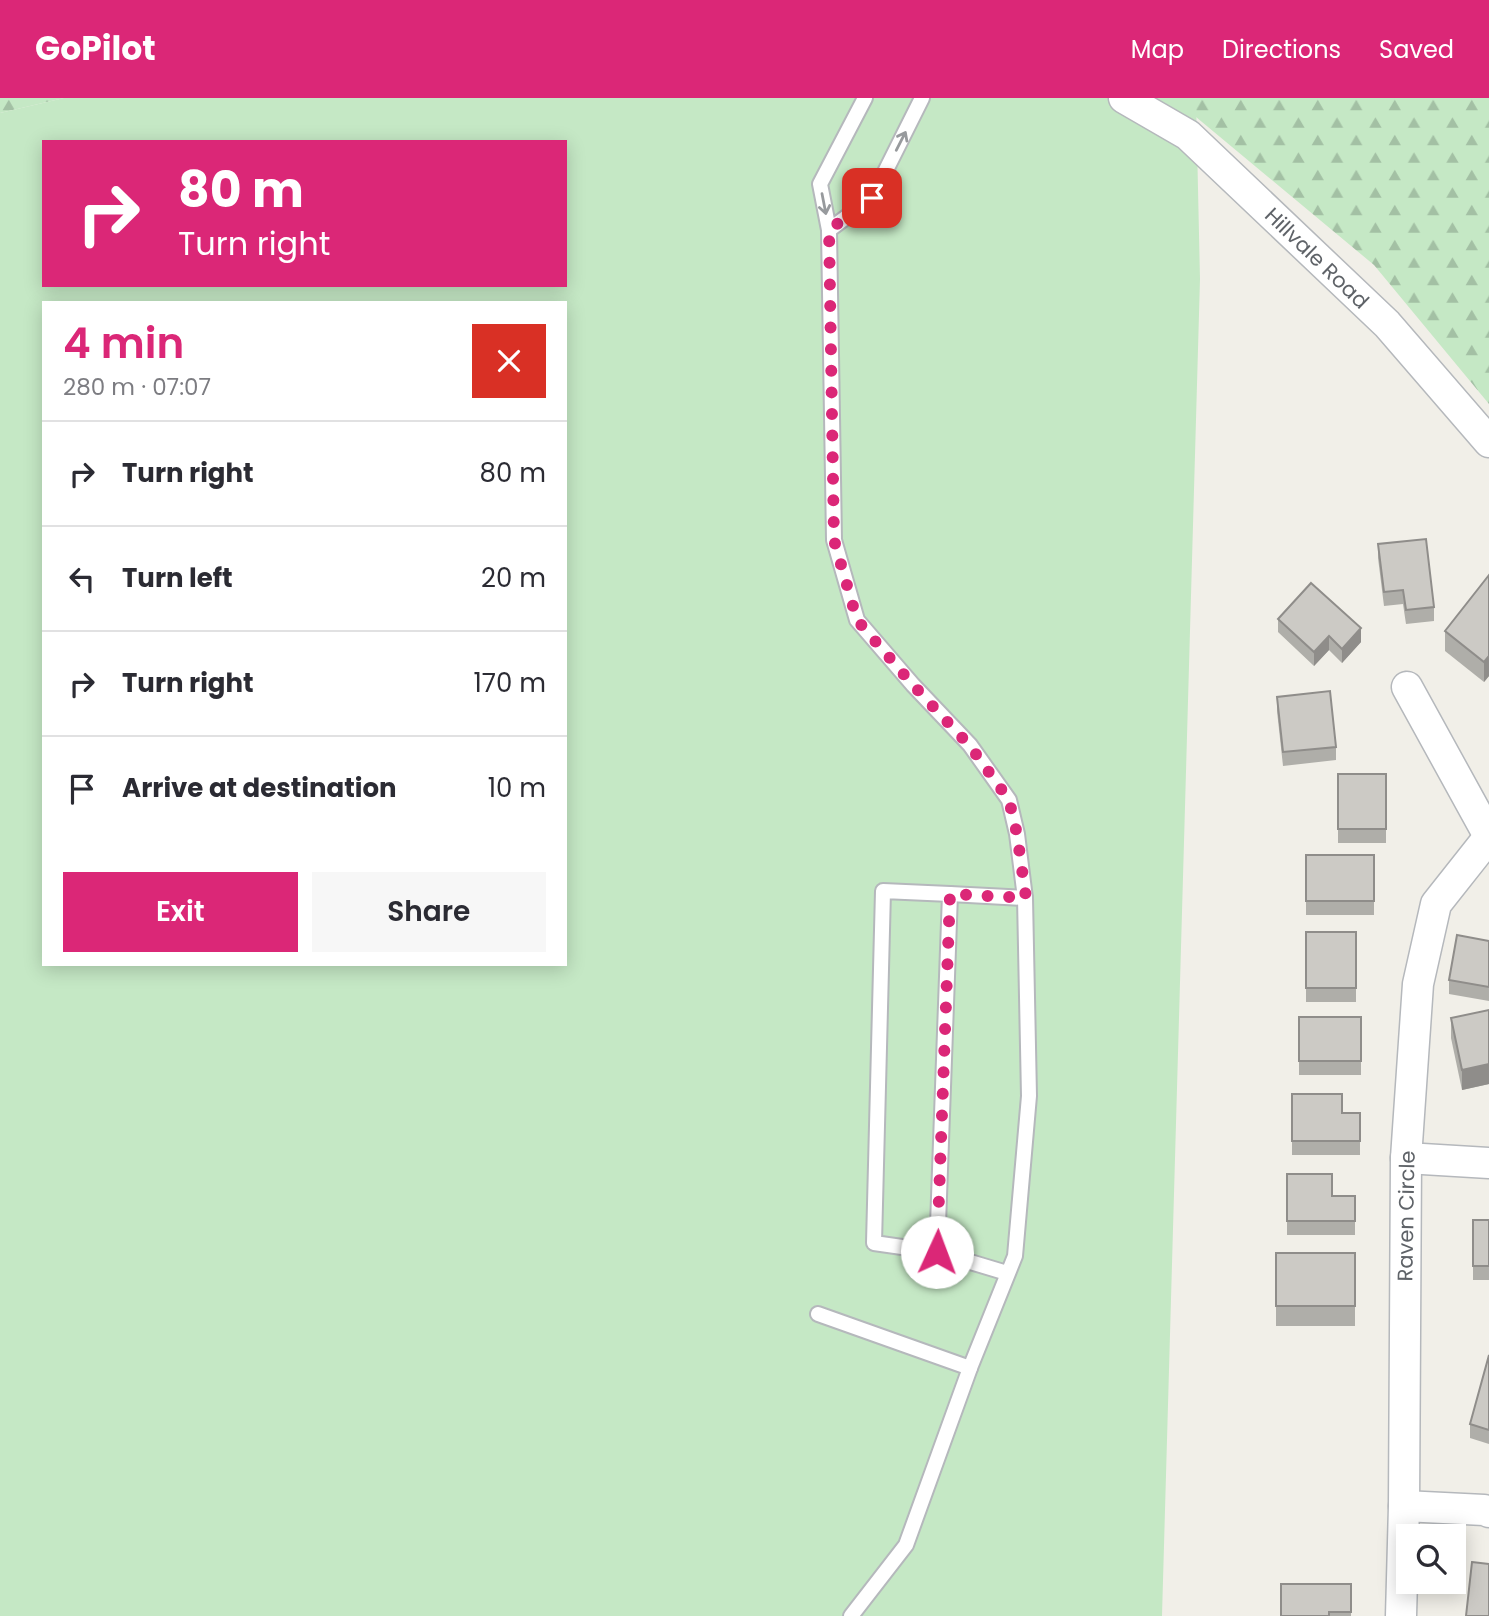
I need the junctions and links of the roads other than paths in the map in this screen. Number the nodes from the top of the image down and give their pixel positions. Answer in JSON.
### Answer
{"nodes":[{"id":1,"x":865,"y":98,"type":"edge"},
{"id":2,"x":922,"y":98,"type":"edge"},
{"id":3,"x":1124,"y":98,"type":"edge"},
{"id":4,"x":829,"y":230,"type":"junction"},
{"id":5,"x":1489,"y":442,"type":"edge"},
{"id":6,"x":1407,"y":687,"type":"dead end"},
{"id":7,"x":1489,"y":836,"type":"edge"},
{"id":8,"x":950,"y":894,"type":"junction"},
{"id":9,"x":1026,"y":898,"type":"junction"},
{"id":10,"x":1406,"y":1158,"type":"junction"},
{"id":11,"x":1489,"y":1163,"type":"edge"},
{"id":12,"x":937,"y":1252,"type":"junction"},
{"id":13,"x":1007,"y":1273,"type":"junction"},
{"id":14,"x":818,"y":1314,"type":"dead end"},
{"id":15,"x":970,"y":1368,"type":"junction"},
{"id":16,"x":1404,"y":1506,"type":"junction"},
{"id":17,"x":1489,"y":1512,"type":"edge"},
{"id":18,"x":851,"y":1616,"type":"edge"},
{"id":19,"x":1401,"y":1616,"type":"edge"}],
"edges":[{"from":1,"to":4,"type":"lane","one_way":true},
{"from":4,"to":2,"type":"lane","one_way":true},
{"from":3,"to":5,"type":"street","name":"Hillvale Road"},
{"from":4,"to":9,"type":"lane"},
{"from":6,"to":7,"type":"street"},
{"from":7,"to":10,"type":"street","name":"Raven Circle"},
{"from":8,"to":9,"type":"lane"},
{"from":8,"to":12,"type":"lane"},
{"from":8,"to":12,"type":"lane"},
{"from":9,"to":13,"type":"lane"},
{"from":10,"to":11,"type":"street"},
{"from":10,"to":16,"type":"street","name":"Raven Circle"},
{"from":12,"to":13,"type":"lane"},
{"from":13,"to":15,"type":"lane"},
{"from":14,"to":15,"type":"lane"},
{"from":15,"to":18,"type":"lane"},
{"from":16,"to":17,"type":"street"},
{"from":16,"to":19,"type":"street","name":"Raven Circle"}]}
